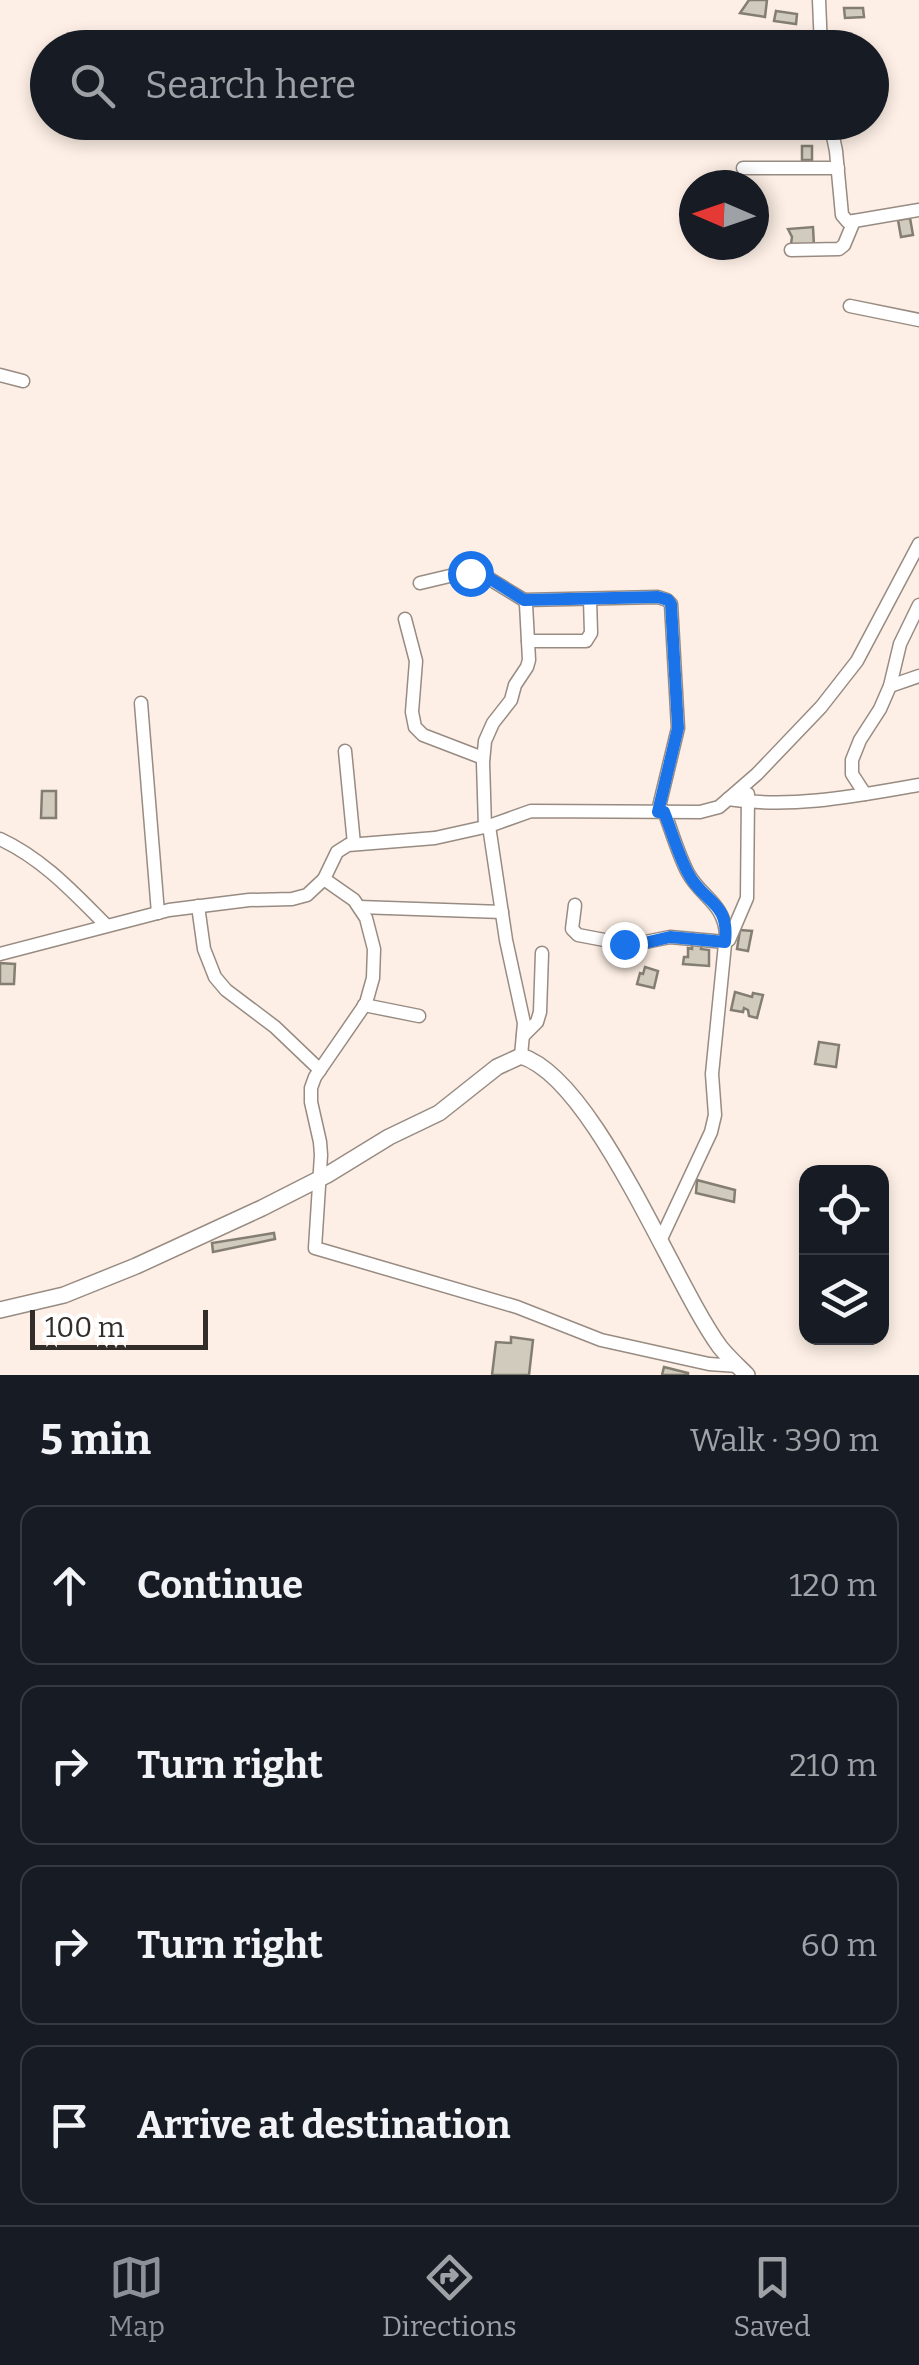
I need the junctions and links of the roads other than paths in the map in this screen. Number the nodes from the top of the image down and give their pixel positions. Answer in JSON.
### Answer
{"nodes":[{"id":1,"x":819,"y":0,"type":"edge"},
{"id":2,"x":820,"y":30,"type":"edge"},
{"id":3,"x":833,"y":140,"type":"edge"},
{"id":4,"x":744,"y":168,"type":"dead end"},
{"id":5,"x":838,"y":168,"type":"junction"},
{"id":6,"x":919,"y":210,"type":"edge"},
{"id":7,"x":854,"y":221,"type":"junction"},
{"id":8,"x":791,"y":250,"type":"dead end"},
{"id":9,"x":850,"y":306,"type":"dead end"},
{"id":10,"x":919,"y":320,"type":"edge"},
{"id":11,"x":0,"y":376,"type":"edge"},
{"id":12,"x":22,"y":381,"type":"dead end"},
{"id":13,"x":918,"y":548,"type":"edge"},
{"id":14,"x":420,"y":584,"type":"dead end"},
{"id":15,"x":590,"y":599,"type":"junction"},
{"id":16,"x":524,"y":600,"type":"junction"},
{"id":17,"x":919,"y":605,"type":"edge"},
{"id":18,"x":404,"y":619,"type":"dead end"},
{"id":19,"x":528,"y":642,"type":"junction"},
{"id":20,"x":919,"y":676,"type":"edge"},
{"id":21,"x":890,"y":686,"type":"junction"},
{"id":22,"x":141,"y":703,"type":"dead end"},
{"id":23,"x":345,"y":752,"type":"dead end"},
{"id":24,"x":483,"y":758,"type":"junction"},
{"id":25,"x":748,"y":781,"type":"junction"},
{"id":26,"x":919,"y":785,"type":"edge"},
{"id":27,"x":865,"y":794,"type":"junction"},
{"id":28,"x":728,"y":799,"type":"junction"},
{"id":29,"x":748,"y":802,"type":"junction"},
{"id":30,"x":661,"y":812,"type":"junction"},
{"id":31,"x":487,"y":827,"type":"junction"},
{"id":32,"x":0,"y":839,"type":"edge"},
{"id":33,"x":354,"y":844,"type":"junction"},
{"id":34,"x":324,"y":880,"type":"junction"},
{"id":35,"x":575,"y":905,"type":"dead end"},
{"id":36,"x":198,"y":906,"type":"junction"},
{"id":37,"x":359,"y":907,"type":"junction"},
{"id":38,"x":158,"y":912,"type":"junction"},
{"id":39,"x":502,"y":912,"type":"junction"},
{"id":40,"x":106,"y":925,"type":"junction"},
{"id":41,"x":725,"y":947,"type":"junction"},
{"id":42,"x":542,"y":953,"type":"dead end"},
{"id":43,"x":0,"y":954,"type":"edge"},
{"id":44,"x":364,"y":1005,"type":"junction"},
{"id":45,"x":419,"y":1016,"type":"dead end"},
{"id":46,"x":523,"y":1036,"type":"junction"},
{"id":47,"x":521,"y":1056,"type":"junction"},
{"id":48,"x":320,"y":1070,"type":"junction"},
{"id":49,"x":318,"y":1179,"type":"junction"},
{"id":50,"x":660,"y":1240,"type":"junction"},
{"id":51,"x":0,"y":1310,"type":"edge"},
{"id":52,"x":703,"y":1369,"type":"edge"},
{"id":53,"x":742,"y":1370,"type":"edge"}],
"edges":[{"from":1,"to":2,"type":"street"},
{"from":3,"to":5,"type":"street"},
{"from":4,"to":5,"type":"street"},
{"from":5,"to":7,"type":"street"},
{"from":6,"to":7,"type":"street"},
{"from":7,"to":8,"type":"street"},
{"from":9,"to":10,"type":"street"},
{"from":11,"to":12,"type":"street"},
{"from":13,"to":25,"type":"street"},
{"from":14,"to":16,"type":"street"},
{"from":15,"to":16,"type":"street"},
{"from":15,"to":19,"type":"street"},
{"from":15,"to":30,"type":"street"},
{"from":16,"to":19,"type":"street"},
{"from":17,"to":21,"type":"street"},
{"from":18,"to":24,"type":"street"},
{"from":19,"to":24,"type":"street"},
{"from":20,"to":21,"type":"street"},
{"from":21,"to":27,"type":"street"},
{"from":22,"to":38,"type":"street"},
{"from":23,"to":33,"type":"street"},
{"from":24,"to":31,"type":"street"},
{"from":25,"to":28,"type":"street"},
{"from":25,"to":29,"type":"street"},
{"from":26,"to":27,"type":"street"},
{"from":27,"to":29,"type":"street"},
{"from":28,"to":29,"type":"street"},
{"from":28,"to":30,"type":"street"},
{"from":29,"to":41,"type":"street"},
{"from":30,"to":31,"type":"street"},
{"from":30,"to":41,"type":"street"},
{"from":31,"to":33,"type":"street"},
{"from":31,"to":39,"type":"street"},
{"from":32,"to":40,"type":"street"},
{"from":33,"to":34,"type":"street"},
{"from":34,"to":36,"type":"street"},
{"from":34,"to":37,"type":"street"},
{"from":35,"to":41,"type":"street"},
{"from":36,"to":38,"type":"street"},
{"from":36,"to":48,"type":"street"},
{"from":37,"to":39,"type":"street"},
{"from":37,"to":44,"type":"street"},
{"from":38,"to":40,"type":"street"},
{"from":39,"to":46,"type":"street"},
{"from":40,"to":43,"type":"street"},
{"from":41,"to":50,"type":"street"},
{"from":42,"to":46,"type":"street"},
{"from":44,"to":45,"type":"street"},
{"from":44,"to":48,"type":"street"},
{"from":46,"to":47,"type":"street"},
{"from":47,"to":49,"type":"street"},
{"from":47,"to":50,"type":"street"},
{"from":48,"to":49,"type":"street"},
{"from":49,"to":51,"type":"street"},
{"from":49,"to":52,"type":"street"},
{"from":50,"to":53,"type":"street"},
{"from":52,"to":53,"type":"street"}]}
